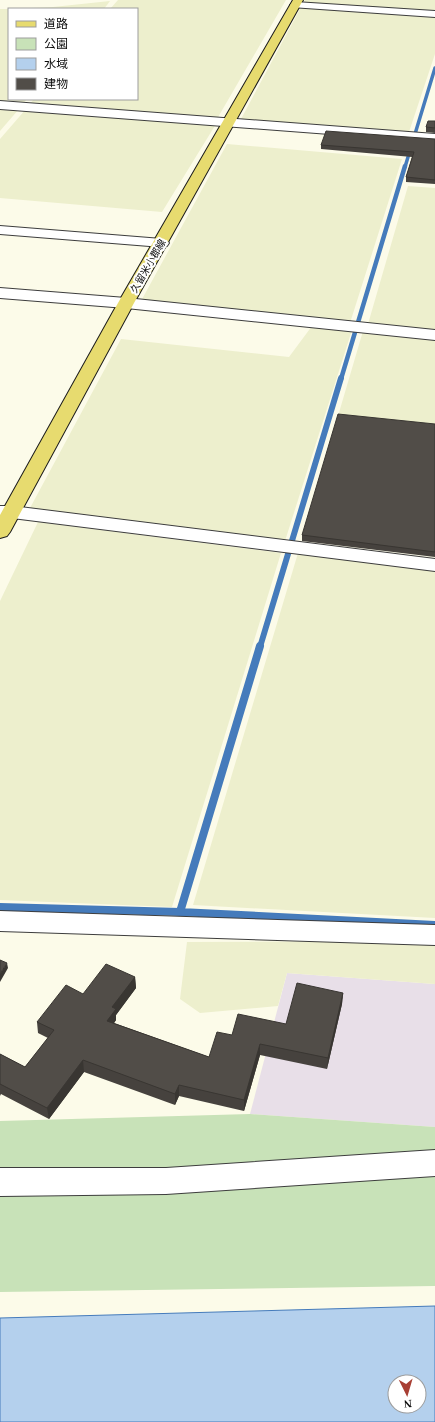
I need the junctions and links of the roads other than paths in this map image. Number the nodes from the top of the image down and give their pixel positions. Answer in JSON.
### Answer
{"nodes":[{"id":1,"x":297,"y":3,"type":"edge"},
{"id":2,"x":435,"y":14,"type":"edge"},
{"id":3,"x":0,"y":104,"type":"edge"},
{"id":4,"x":230,"y":122,"type":"junction"},
{"id":5,"x":435,"y":138,"type":"edge"},
{"id":6,"x":0,"y":230,"type":"edge"},
{"id":7,"x":162,"y":243,"type":"junction"},
{"id":8,"x":0,"y":293,"type":"edge"},
{"id":9,"x":126,"y":303,"type":"junction"},
{"id":10,"x":435,"y":335,"type":"edge"},
{"id":11,"x":6,"y":512,"type":"edge"},
{"id":12,"x":0,"y":532,"type":"edge"},
{"id":13,"x":435,"y":565,"type":"edge"},
{"id":14,"x":0,"y":921,"type":"edge"},
{"id":15,"x":435,"y":935,"type":"edge"},
{"id":16,"x":435,"y":1163,"type":"edge"},
{"id":17,"x":0,"y":1182,"type":"edge"}],
"edges":[{"from":1,"to":2,"type":"street"},
{"from":1,"to":4,"type":"main road","name":"久留米小郡線"},
{"from":3,"to":4,"type":"street"},
{"from":4,"to":5,"type":"street"},
{"from":4,"to":7,"type":"main road","name":"久留米小郡線"},
{"from":6,"to":7,"type":"street"},
{"from":7,"to":9,"type":"main road","name":"久留米小郡線"},
{"from":8,"to":9,"type":"street"},
{"from":9,"to":10,"type":"street"},
{"from":9,"to":11,"type":"main road","name":"久留米小郡線"},
{"from":11,"to":12,"type":"main road","name":"久留米小郡線"},
{"from":11,"to":13,"type":"street"},
{"from":14,"to":15,"type":"street"},
{"from":16,"to":17,"type":"street"}]}
